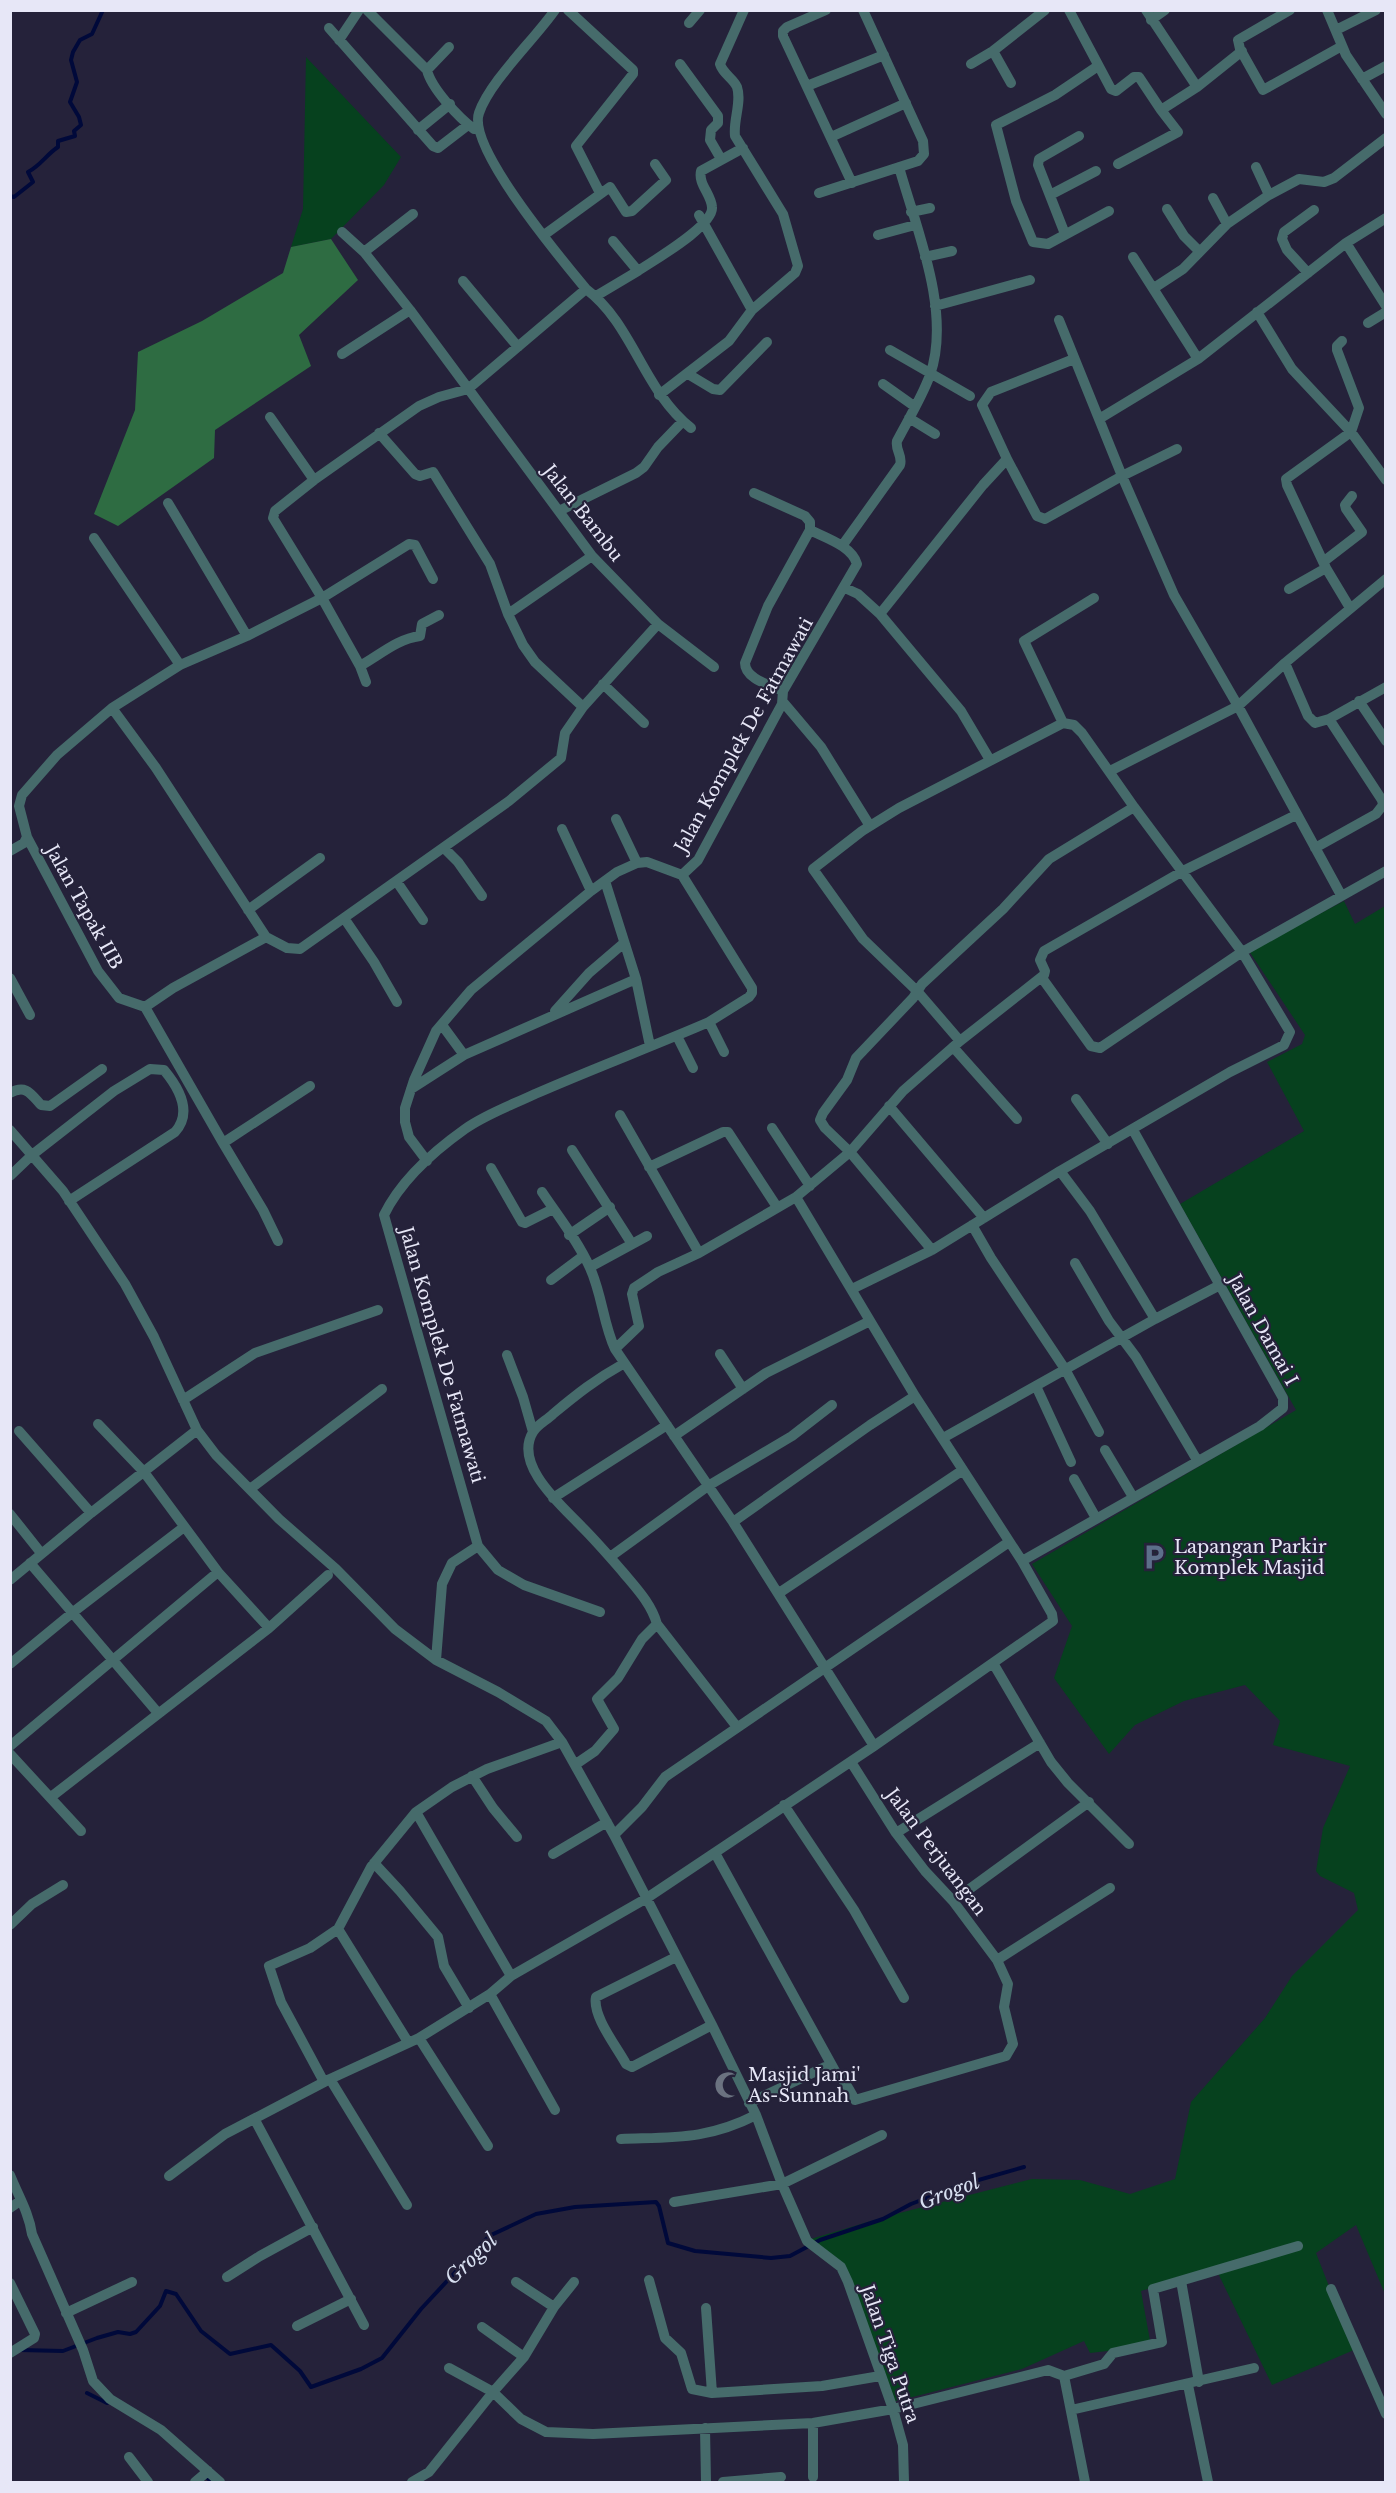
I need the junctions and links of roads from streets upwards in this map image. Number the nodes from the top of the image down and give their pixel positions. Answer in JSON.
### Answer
{"nodes":[{"id":1,"x":359,"y":10,"type":"edge"},
{"id":2,"x":367,"y":10,"type":"edge"},
{"id":3,"x":555,"y":10,"type":"edge"},
{"id":4,"x":568,"y":10,"type":"edge"},
{"id":5,"x":700,"y":10,"type":"edge"},
{"id":6,"x":744,"y":10,"type":"edge"},
{"id":7,"x":826,"y":10,"type":"edge"},
{"id":8,"x":863,"y":10,"type":"edge"},
{"id":9,"x":1045,"y":10,"type":"edge"},
{"id":10,"x":1069,"y":10,"type":"edge"},
{"id":11,"x":1165,"y":10,"type":"edge"},
{"id":12,"x":1290,"y":10,"type":"edge"},
{"id":13,"x":1327,"y":10,"type":"edge"},
{"id":14,"x":1376,"y":10,"type":"edge"},
{"id":15,"x":1149,"y":15,"type":"edge"},
{"id":16,"x":689,"y":23,"type":"dead end"},
{"id":17,"x":329,"y":28,"type":"dead end"},
{"id":18,"x":1336,"y":30,"type":"junction"},
{"id":19,"x":339,"y":40,"type":"junction"},
{"id":20,"x":1342,"y":46,"type":"junction"},
{"id":21,"x":449,"y":47,"type":"dead end"},
{"id":22,"x":993,"y":51,"type":"junction"},
{"id":23,"x":1242,"y":51,"type":"junction"},
{"id":24,"x":884,"y":55,"type":"junction"},
{"id":25,"x":971,"y":63,"type":"dead end"},
{"id":26,"x":680,"y":64,"type":"dead end"},
{"id":27,"x":1098,"y":66,"type":"junction"},
{"id":28,"x":1386,"y":66,"type":"edge"},
{"id":29,"x":427,"y":70,"type":"junction"},
{"id":30,"x":1362,"y":79,"type":"junction"},
{"id":31,"x":1011,"y":83,"type":"dead end"},
{"id":32,"x":807,"y":86,"type":"junction"},
{"id":33,"x":1197,"y":87,"type":"junction"},
{"id":34,"x":906,"y":103,"type":"junction"},
{"id":35,"x":450,"y":104,"type":"junction"},
{"id":36,"x":1161,"y":110,"type":"junction"},
{"id":37,"x":1385,"y":114,"type":"edge"},
{"id":38,"x":468,"y":125,"type":"junction"},
{"id":39,"x":418,"y":130,"type":"junction"},
{"id":40,"x":479,"y":133,"type":"junction"},
{"id":41,"x":1079,"y":135,"type":"dead end"},
{"id":42,"x":831,"y":137,"type":"junction"},
{"id":43,"x":1386,"y":138,"type":"edge"},
{"id":44,"x":743,"y":148,"type":"junction"},
{"id":45,"x":721,"y":159,"type":"junction"},
{"id":46,"x":655,"y":164,"type":"dead end"},
{"id":47,"x":1118,"y":164,"type":"dead end"},
{"id":48,"x":1256,"y":166,"type":"dead end"},
{"id":49,"x":899,"y":167,"type":"junction"},
{"id":50,"x":1096,"y":171,"type":"dead end"},
{"id":51,"x":852,"y":183,"type":"junction"},
{"id":52,"x":600,"y":193,"type":"junction"},
{"id":53,"x":819,"y":193,"type":"dead end"},
{"id":54,"x":1050,"y":195,"type":"junction"},
{"id":55,"x":1269,"y":195,"type":"junction"},
{"id":56,"x":1213,"y":198,"type":"dead end"},
{"id":57,"x":930,"y":208,"type":"dead end"},
{"id":58,"x":1167,"y":208,"type":"dead end"},
{"id":59,"x":1314,"y":210,"type":"dead end"},
{"id":60,"x":1108,"y":211,"type":"dead end"},
{"id":61,"x":911,"y":212,"type":"junction"},
{"id":62,"x":413,"y":214,"type":"dead end"},
{"id":63,"x":1386,"y":218,"type":"edge"},
{"id":64,"x":701,"y":219,"type":"junction"},
{"id":65,"x":1227,"y":224,"type":"junction"},
{"id":66,"x":915,"y":225,"type":"junction"},
{"id":67,"x":342,"y":232,"type":"dead end"},
{"id":68,"x":1065,"y":234,"type":"junction"},
{"id":69,"x":544,"y":235,"type":"junction"},
{"id":70,"x":878,"y":235,"type":"dead end"},
{"id":71,"x":613,"y":241,"type":"dead end"},
{"id":72,"x":1346,"y":243,"type":"junction"},
{"id":73,"x":952,"y":251,"type":"dead end"},
{"id":74,"x":1199,"y":251,"type":"junction"},
{"id":75,"x":364,"y":252,"type":"junction"},
{"id":76,"x":925,"y":257,"type":"junction"},
{"id":77,"x":1133,"y":257,"type":"dead end"},
{"id":78,"x":638,"y":271,"type":"junction"},
{"id":79,"x":1308,"y":273,"type":"junction"},
{"id":80,"x":1030,"y":280,"type":"dead end"},
{"id":81,"x":463,"y":281,"type":"dead end"},
{"id":82,"x":1154,"y":288,"type":"junction"},
{"id":83,"x":586,"y":289,"type":"junction"},
{"id":84,"x":596,"y":296,"type":"junction"},
{"id":85,"x":935,"y":306,"type":"junction"},
{"id":86,"x":1386,"y":306,"type":"edge"},
{"id":87,"x":410,"y":310,"type":"junction"},
{"id":88,"x":752,"y":310,"type":"junction"},
{"id":89,"x":1257,"y":312,"type":"junction"},
{"id":90,"x":1386,"y":312,"type":"edge"},
{"id":91,"x":1059,"y":320,"type":"dead end"},
{"id":92,"x":1368,"y":323,"type":"dead end"},
{"id":93,"x":1342,"y":341,"type":"dead end"},
{"id":94,"x":767,"y":342,"type":"dead end"},
{"id":95,"x":518,"y":347,"type":"junction"},
{"id":96,"x":890,"y":350,"type":"dead end"},
{"id":97,"x":342,"y":354,"type":"dead end"},
{"id":98,"x":1198,"y":358,"type":"junction"},
{"id":99,"x":1074,"y":359,"type":"junction"},
{"id":100,"x":688,"y":374,"type":"junction"},
{"id":101,"x":930,"y":374,"type":"junction"},
{"id":102,"x":883,"y":384,"type":"dead end"},
{"id":103,"x":468,"y":389,"type":"junction"},
{"id":104,"x":659,"y":395,"type":"junction"},
{"id":105,"x":970,"y":396,"type":"dead end"},
{"id":106,"x":914,"y":406,"type":"junction"},
{"id":107,"x":270,"y":417,"type":"dead end"},
{"id":108,"x":909,"y":418,"type":"junction"},
{"id":109,"x":1099,"y":419,"type":"junction"},
{"id":110,"x":1351,"y":432,"type":"junction"},
{"id":111,"x":380,"y":433,"type":"junction"},
{"id":112,"x":935,"y":434,"type":"dead end"},
{"id":113,"x":1177,"y":449,"type":"dead end"},
{"id":114,"x":1006,"y":459,"type":"junction"},
{"id":115,"x":1122,"y":476,"type":"junction"},
{"id":116,"x":315,"y":480,"type":"junction"},
{"id":117,"x":1386,"y":480,"type":"edge"},
{"id":118,"x":754,"y":493,"type":"dead end"},
{"id":119,"x":1352,"y":496,"type":"dead end"},
{"id":120,"x":168,"y":503,"type":"dead end"},
{"id":121,"x":559,"y":510,"type":"junction"},
{"id":122,"x":810,"y":530,"type":"junction"},
{"id":123,"x":94,"y":538,"type":"dead end"},
{"id":124,"x":842,"y":546,"type":"junction"},
{"id":125,"x":592,"y":556,"type":"junction"},
{"id":126,"x":1325,"y":565,"type":"junction"},
{"id":127,"x":433,"y":579,"type":"dead end"},
{"id":128,"x":1386,"y":579,"type":"edge"},
{"id":129,"x":845,"y":588,"type":"junction"},
{"id":130,"x":1289,"y":589,"type":"dead end"},
{"id":131,"x":322,"y":598,"type":"junction"},
{"id":132,"x":1094,"y":598,"type":"dead end"},
{"id":133,"x":1350,"y":608,"type":"junction"},
{"id":134,"x":508,"y":614,"type":"junction"},
{"id":135,"x":880,"y":614,"type":"junction"},
{"id":136,"x":439,"y":615,"type":"dead end"},
{"id":137,"x":658,"y":624,"type":"junction"},
{"id":138,"x":247,"y":636,"type":"junction"},
{"id":139,"x":1285,"y":663,"type":"junction"},
{"id":140,"x":180,"y":665,"type":"junction"},
{"id":141,"x":360,"y":666,"type":"junction"},
{"id":142,"x":714,"y":667,"type":"dead end"},
{"id":143,"x":366,"y":682,"type":"dead end"},
{"id":144,"x":603,"y":684,"type":"junction"},
{"id":145,"x":1386,"y":687,"type":"edge"},
{"id":146,"x":783,"y":697,"type":"junction"},
{"id":147,"x":1359,"y":701,"type":"junction"},
{"id":148,"x":1238,"y":706,"type":"junction"},
{"id":149,"x":583,"y":707,"type":"junction"},
{"id":150,"x":112,"y":708,"type":"junction"},
{"id":151,"x":1329,"y":718,"type":"junction"},
{"id":152,"x":644,"y":723,"type":"dead end"},
{"id":153,"x":1063,"y":723,"type":"junction"},
{"id":154,"x":1386,"y":741,"type":"edge"},
{"id":155,"x":990,"y":760,"type":"junction"},
{"id":156,"x":1110,"y":771,"type":"junction"},
{"id":157,"x":1134,"y":807,"type":"junction"},
{"id":158,"x":1296,"y":815,"type":"junction"},
{"id":159,"x":616,"y":819,"type":"dead end"},
{"id":160,"x":870,"y":826,"type":"junction"},
{"id":161,"x":562,"y":830,"type":"dead end"},
{"id":162,"x":27,"y":837,"type":"junction"},
{"id":163,"x":444,"y":848,"type":"junction"},
{"id":164,"x":1315,"y":848,"type":"junction"},
{"id":165,"x":10,"y":851,"type":"edge"},
{"id":166,"x":320,"y":858,"type":"dead end"},
{"id":167,"x":637,"y":863,"type":"junction"},
{"id":168,"x":1183,"y":871,"type":"junction"},
{"id":169,"x":1386,"y":871,"type":"edge"},
{"id":170,"x":682,"y":874,"type":"junction"},
{"id":171,"x":606,"y":881,"type":"junction"},
{"id":172,"x":397,"y":882,"type":"junction"},
{"id":173,"x":591,"y":891,"type":"junction"},
{"id":174,"x":482,"y":896,"type":"dead end"},
{"id":175,"x":1341,"y":896,"type":"junction"},
{"id":176,"x":248,"y":909,"type":"junction"},
{"id":177,"x":344,"y":918,"type":"junction"},
{"id":178,"x":423,"y":920,"type":"dead end"},
{"id":179,"x":266,"y":937,"type":"junction"},
{"id":180,"x":624,"y":943,"type":"junction"},
{"id":181,"x":1242,"y":952,"type":"junction"},
{"id":182,"x":10,"y":978,"type":"edge"},
{"id":183,"x":1042,"y":978,"type":"junction"},
{"id":184,"x":636,"y":979,"type":"junction"},
{"id":185,"x":917,"y":991,"type":"junction"},
{"id":186,"x":397,"y":1002,"type":"dead end"},
{"id":187,"x":145,"y":1007,"type":"junction"},
{"id":188,"x":30,"y":1015,"type":"dead end"},
{"id":189,"x":550,"y":1016,"type":"junction"},
{"id":190,"x":709,"y":1022,"type":"junction"},
{"id":191,"x":442,"y":1025,"type":"junction"},
{"id":192,"x":677,"y":1035,"type":"junction"},
{"id":193,"x":957,"y":1044,"type":"junction"},
{"id":194,"x":650,"y":1046,"type":"junction"},
{"id":195,"x":724,"y":1052,"type":"dead end"},
{"id":196,"x":464,"y":1055,"type":"junction"},
{"id":197,"x":693,"y":1068,"type":"dead end"},
{"id":198,"x":102,"y":1070,"type":"dead end"},
{"id":199,"x":310,"y":1086,"type":"dead end"},
{"id":200,"x":411,"y":1089,"type":"junction"},
{"id":201,"x":10,"y":1093,"type":"edge"},
{"id":202,"x":1076,"y":1099,"type":"dead end"},
{"id":203,"x":889,"y":1106,"type":"junction"},
{"id":204,"x":620,"y":1114,"type":"dead end"},
{"id":205,"x":1017,"y":1119,"type":"dead end"},
{"id":206,"x":772,"y":1128,"type":"dead end"},
{"id":207,"x":10,"y":1130,"type":"edge"},
{"id":208,"x":1133,"y":1130,"type":"junction"},
{"id":209,"x":223,"y":1143,"type":"junction"},
{"id":210,"x":1108,"y":1144,"type":"junction"},
{"id":211,"x":572,"y":1150,"type":"dead end"},
{"id":212,"x":850,"y":1152,"type":"junction"},
{"id":213,"x":32,"y":1155,"type":"junction"},
{"id":214,"x":427,"y":1161,"type":"junction"},
{"id":215,"x":650,"y":1167,"type":"junction"},
{"id":216,"x":491,"y":1168,"type":"dead end"},
{"id":217,"x":1060,"y":1171,"type":"junction"},
{"id":218,"x":10,"y":1176,"type":"edge"},
{"id":219,"x":810,"y":1186,"type":"junction"},
{"id":220,"x":542,"y":1192,"type":"dead end"},
{"id":221,"x":796,"y":1197,"type":"junction"},
{"id":222,"x":69,"y":1201,"type":"junction"},
{"id":223,"x":610,"y":1207,"type":"junction"},
{"id":224,"x":777,"y":1207,"type":"junction"},
{"id":225,"x":553,"y":1209,"type":"junction"},
{"id":226,"x":984,"y":1218,"type":"junction"},
{"id":227,"x":972,"y":1225,"type":"junction"},
{"id":228,"x":569,"y":1235,"type":"junction"},
{"id":229,"x":647,"y":1236,"type":"dead end"},
{"id":230,"x":278,"y":1241,"type":"dead end"},
{"id":231,"x":632,"y":1244,"type":"junction"},
{"id":232,"x":932,"y":1250,"type":"junction"},
{"id":233,"x":699,"y":1253,"type":"junction"},
{"id":234,"x":583,"y":1256,"type":"junction"},
{"id":235,"x":1075,"y":1263,"type":"dead end"},
{"id":236,"x":590,"y":1267,"type":"junction"},
{"id":237,"x":551,"y":1280,"type":"dead end"},
{"id":238,"x":1220,"y":1285,"type":"junction"},
{"id":239,"x":852,"y":1289,"type":"junction"},
{"id":240,"x":378,"y":1310,"type":"dead end"},
{"id":241,"x":1155,"y":1319,"type":"junction"},
{"id":242,"x":870,"y":1321,"type":"junction"},
{"id":243,"x":1122,"y":1337,"type":"junction"},
{"id":244,"x":615,"y":1349,"type":"junction"},
{"id":245,"x":720,"y":1354,"type":"dead end"},
{"id":246,"x":507,"y":1355,"type":"dead end"},
{"id":247,"x":624,"y":1364,"type":"junction"},
{"id":248,"x":1065,"y":1369,"type":"junction"},
{"id":249,"x":1036,"y":1386,"type":"junction"},
{"id":250,"x":381,"y":1389,"type":"dead end"},
{"id":251,"x":743,"y":1389,"type":"junction"},
{"id":252,"x":915,"y":1396,"type":"junction"},
{"id":253,"x":183,"y":1400,"type":"junction"},
{"id":254,"x":832,"y":1405,"type":"dead end"},
{"id":255,"x":98,"y":1424,"type":"dead end"},
{"id":256,"x":667,"y":1425,"type":"junction"},
{"id":257,"x":197,"y":1430,"type":"junction"},
{"id":258,"x":19,"y":1431,"type":"dead end"},
{"id":259,"x":533,"y":1432,"type":"junction"},
{"id":260,"x":1099,"y":1432,"type":"dead end"},
{"id":261,"x":674,"y":1436,"type":"junction"},
{"id":262,"x":943,"y":1438,"type":"junction"},
{"id":263,"x":1105,"y":1450,"type":"dead end"},
{"id":264,"x":1197,"y":1460,"type":"junction"},
{"id":265,"x":1071,"y":1462,"type":"dead end"},
{"id":266,"x":963,"y":1470,"type":"junction"},
{"id":267,"x":144,"y":1472,"type":"junction"},
{"id":268,"x":1074,"y":1479,"type":"dead end"},
{"id":269,"x":708,"y":1486,"type":"junction"},
{"id":270,"x":250,"y":1489,"type":"junction"},
{"id":271,"x":1133,"y":1497,"type":"junction"},
{"id":272,"x":553,"y":1498,"type":"junction"},
{"id":273,"x":91,"y":1513,"type":"junction"},
{"id":274,"x":10,"y":1514,"type":"edge"},
{"id":275,"x":1096,"y":1518,"type":"junction"},
{"id":276,"x":733,"y":1522,"type":"junction"},
{"id":277,"x":184,"y":1527,"type":"junction"},
{"id":278,"x":1009,"y":1542,"type":"junction"},
{"id":279,"x":478,"y":1546,"type":"junction"},
{"id":280,"x":41,"y":1553,"type":"junction"},
{"id":281,"x":610,"y":1557,"type":"junction"},
{"id":282,"x":1022,"y":1561,"type":"junction"},
{"id":283,"x":30,"y":1563,"type":"junction"},
{"id":284,"x":218,"y":1572,"type":"junction"},
{"id":285,"x":327,"y":1575,"type":"dead end"},
{"id":286,"x":10,"y":1580,"type":"edge"},
{"id":287,"x":779,"y":1593,"type":"junction"},
{"id":288,"x":72,"y":1612,"type":"junction"},
{"id":289,"x":600,"y":1612,"type":"dead end"},
{"id":290,"x":657,"y":1624,"type":"junction"},
{"id":291,"x":269,"y":1628,"type":"junction"},
{"id":292,"x":436,"y":1660,"type":"junction"},
{"id":293,"x":112,"y":1661,"type":"junction"},
{"id":294,"x":10,"y":1664,"type":"edge"},
{"id":295,"x":993,"y":1664,"type":"junction"},
{"id":296,"x":824,"y":1666,"type":"junction"},
{"id":297,"x":158,"y":1713,"type":"junction"},
{"id":298,"x":737,"y":1727,"type":"junction"},
{"id":299,"x":562,"y":1742,"type":"junction"},
{"id":300,"x":1040,"y":1743,"type":"junction"},
{"id":301,"x":10,"y":1746,"type":"edge"},
{"id":302,"x":874,"y":1746,"type":"junction"},
{"id":303,"x":10,"y":1754,"type":"edge"},
{"id":304,"x":851,"y":1762,"type":"junction"},
{"id":305,"x":576,"y":1764,"type":"junction"},
{"id":306,"x":472,"y":1776,"type":"junction"},
{"id":307,"x":51,"y":1797,"type":"junction"},
{"id":308,"x":1089,"y":1802,"type":"junction"},
{"id":309,"x":784,"y":1804,"type":"junction"},
{"id":310,"x":416,"y":1812,"type":"junction"},
{"id":311,"x":607,"y":1822,"type":"junction"},
{"id":312,"x":81,"y":1831,"type":"dead end"},
{"id":313,"x":896,"y":1833,"type":"junction"},
{"id":314,"x":614,"y":1835,"type":"junction"},
{"id":315,"x":517,"y":1837,"type":"dead end"},
{"id":316,"x":1129,"y":1844,"type":"dead end"},
{"id":317,"x":715,"y":1853,"type":"junction"},
{"id":318,"x":554,"y":1854,"type":"dead end"},
{"id":319,"x":374,"y":1863,"type":"junction"},
{"id":320,"x":63,"y":1885,"type":"dead end"},
{"id":321,"x":1110,"y":1888,"type":"dead end"},
{"id":322,"x":647,"y":1898,"type":"junction"},
{"id":323,"x":953,"y":1901,"type":"junction"},
{"id":324,"x":10,"y":1925,"type":"edge"},
{"id":325,"x":338,"y":1929,"type":"junction"},
{"id":326,"x":676,"y":1957,"type":"junction"},
{"id":327,"x":997,"y":1960,"type":"junction"},
{"id":328,"x":511,"y":1976,"type":"junction"},
{"id":329,"x":490,"y":1995,"type":"junction"},
{"id":330,"x":904,"y":1998,"type":"dead end"},
{"id":331,"x":469,"y":2008,"type":"junction"},
{"id":332,"x":712,"y":2025,"type":"junction"},
{"id":333,"x":419,"y":2038,"type":"junction"},
{"id":334,"x":408,"y":2042,"type":"junction"},
{"id":335,"x":835,"y":2071,"type":"junction"},
{"id":336,"x":327,"y":2081,"type":"junction"},
{"id":337,"x":749,"y":2103,"type":"junction"},
{"id":338,"x":555,"y":2110,"type":"dead end"},
{"id":339,"x":756,"y":2115,"type":"junction"},
{"id":340,"x":255,"y":2120,"type":"junction"},
{"id":341,"x":882,"y":2135,"type":"dead end"},
{"id":342,"x":621,"y":2139,"type":"dead end"},
{"id":343,"x":488,"y":2146,"type":"dead end"},
{"id":344,"x":10,"y":2175,"type":"edge"},
{"id":345,"x":169,"y":2175,"type":"dead end"},
{"id":346,"x":782,"y":2184,"type":"junction"},
{"id":347,"x":20,"y":2201,"type":"junction"},
{"id":348,"x":674,"y":2202,"type":"dead end"},
{"id":349,"x":407,"y":2205,"type":"dead end"},
{"id":350,"x":10,"y":2208,"type":"edge"},
{"id":351,"x":314,"y":2228,"type":"junction"},
{"id":352,"x":1298,"y":2246,"type":"dead end"},
{"id":353,"x":227,"y":2277,"type":"dead end"},
{"id":354,"x":649,"y":2280,"type":"dead end"},
{"id":355,"x":1181,"y":2281,"type":"junction"},
{"id":356,"x":132,"y":2282,"type":"dead end"},
{"id":357,"x":516,"y":2282,"type":"dead end"},
{"id":358,"x":574,"y":2282,"type":"dead end"},
{"id":359,"x":10,"y":2283,"type":"edge"},
{"id":360,"x":1331,"y":2289,"type":"dead end"},
{"id":361,"x":351,"y":2299,"type":"junction"},
{"id":362,"x":554,"y":2307,"type":"junction"},
{"id":363,"x":706,"y":2308,"type":"dead end"},
{"id":364,"x":66,"y":2313,"type":"junction"},
{"id":365,"x":364,"y":2325,"type":"dead end"},
{"id":366,"x":297,"y":2326,"type":"dead end"},
{"id":367,"x":482,"y":2327,"type":"dead end"},
{"id":368,"x":10,"y":2353,"type":"edge"},
{"id":369,"x":524,"y":2357,"type":"junction"},
{"id":370,"x":449,"y":2368,"type":"dead end"},
{"id":371,"x":1254,"y":2368,"type":"dead end"},
{"id":372,"x":880,"y":2376,"type":"junction"},
{"id":373,"x":1064,"y":2376,"type":"junction"},
{"id":374,"x":1194,"y":2383,"type":"junction"},
{"id":375,"x":493,"y":2392,"type":"junction"},
{"id":376,"x":712,"y":2393,"type":"junction"},
{"id":377,"x":893,"y":2409,"type":"junction"},
{"id":378,"x":1071,"y":2410,"type":"junction"},
{"id":379,"x":1386,"y":2414,"type":"edge"},
{"id":380,"x":813,"y":2424,"type":"junction"},
{"id":381,"x":705,"y":2428,"type":"junction"},
{"id":382,"x":129,"y":2457,"type":"dead end"},
{"id":383,"x":208,"y":2471,"type":"junction"},
{"id":384,"x":781,"y":2477,"type":"dead end"},
{"id":385,"x":813,"y":2477,"type":"dead end"},
{"id":386,"x":148,"y":2482,"type":"edge"},
{"id":387,"x":195,"y":2482,"type":"edge"},
{"id":388,"x":220,"y":2482,"type":"edge"},
{"id":389,"x":412,"y":2482,"type":"edge"},
{"id":390,"x":706,"y":2482,"type":"edge"},
{"id":391,"x":723,"y":2482,"type":"edge"},
{"id":392,"x":903,"y":2482,"type":"edge"},
{"id":393,"x":1085,"y":2482,"type":"edge"},
{"id":394,"x":1208,"y":2482,"type":"edge"}],
"edges":[{"from":1,"to":19,"type":"street"},
{"from":2,"to":29,"type":"street"},
{"from":3,"to":40,"type":"street"},
{"from":4,"to":52,"type":"street"},
{"from":5,"to":16,"type":"street"},
{"from":6,"to":44,"type":"street"},
{"from":7,"to":32,"type":"street"},
{"from":8,"to":24,"type":"street"},
{"from":9,"to":22,"type":"street"},
{"from":10,"to":27,"type":"street"},
{"from":11,"to":15,"type":"street"},
{"from":12,"to":23,"type":"street"},
{"from":13,"to":18,"type":"street"},
{"from":14,"to":18,"type":"street"},
{"from":15,"to":33,"type":"street"},
{"from":17,"to":19,"type":"street"},
{"from":18,"to":20,"type":"street"},
{"from":19,"to":39,"type":"street"},
{"from":20,"to":23,"type":"street"},
{"from":20,"to":30,"type":"street"},
{"from":21,"to":29,"type":"street"},
{"from":22,"to":25,"type":"street"},
{"from":22,"to":31,"type":"street"},
{"from":23,"to":33,"type":"street"},
{"from":24,"to":32,"type":"street"},
{"from":24,"to":34,"type":"street"},
{"from":26,"to":45,"type":"street"},
{"from":27,"to":36,"type":"street"},
{"from":27,"to":68,"type":"street"},
{"from":28,"to":30,"type":"street"},
{"from":29,"to":35,"type":"street"},
{"from":30,"to":37,"type":"street"},
{"from":32,"to":42,"type":"street"},
{"from":33,"to":36,"type":"street"},
{"from":34,"to":42,"type":"street"},
{"from":34,"to":49,"type":"street"},
{"from":35,"to":38,"type":"street"},
{"from":35,"to":39,"type":"street"},
{"from":36,"to":47,"type":"street"},
{"from":38,"to":39,"type":"street"},
{"from":38,"to":40,"type":"street"},
{"from":40,"to":69,"type":"street"},
{"from":41,"to":54,"type":"street"},
{"from":42,"to":51,"type":"street"},
{"from":43,"to":55,"type":"street"},
{"from":44,"to":45,"type":"street"},
{"from":44,"to":88,"type":"street"},
{"from":45,"to":64,"type":"street"},
{"from":46,"to":52,"type":"street"},
{"from":48,"to":55,"type":"street"},
{"from":49,"to":51,"type":"street"},
{"from":49,"to":61,"type":"street"},
{"from":50,"to":54,"type":"street"},
{"from":51,"to":53,"type":"street"},
{"from":52,"to":69,"type":"street"},
{"from":54,"to":68,"type":"street"},
{"from":55,"to":65,"type":"street"},
{"from":56,"to":65,"type":"street"},
{"from":57,"to":61,"type":"street"},
{"from":58,"to":74,"type":"street"},
{"from":59,"to":79,"type":"street"},
{"from":60,"to":68,"type":"street"},
{"from":61,"to":66,"type":"street"},
{"from":62,"to":75,"type":"street"},
{"from":63,"to":72,"type":"street"},
{"from":64,"to":78,"type":"street"},
{"from":64,"to":88,"type":"street"},
{"from":65,"to":74,"type":"street"},
{"from":66,"to":70,"type":"street"},
{"from":66,"to":76,"type":"street"},
{"from":67,"to":75,"type":"street","name":"Jalan Bambu"},
{"from":69,"to":83,"type":"street"},
{"from":71,"to":78,"type":"street"},
{"from":72,"to":79,"type":"street"},
{"from":72,"to":86,"type":"street"},
{"from":73,"to":76,"type":"street"},
{"from":74,"to":82,"type":"street"},
{"from":75,"to":87,"type":"street","name":"Jalan Bambu"},
{"from":76,"to":85,"type":"street"},
{"from":77,"to":82,"type":"street"},
{"from":78,"to":84,"type":"street"},
{"from":79,"to":89,"type":"street"},
{"from":80,"to":85,"type":"street"},
{"from":81,"to":95,"type":"street"},
{"from":82,"to":98,"type":"street"},
{"from":83,"to":84,"type":"street"},
{"from":83,"to":95,"type":"street"},
{"from":84,"to":104,"type":"street"},
{"from":85,"to":101,"type":"street"},
{"from":87,"to":97,"type":"street"},
{"from":87,"to":103,"type":"street","name":"Jalan Bambu"},
{"from":88,"to":100,"type":"street"},
{"from":89,"to":98,"type":"street"},
{"from":89,"to":110,"type":"street"},
{"from":90,"to":92,"type":"street"},
{"from":91,"to":99,"type":"street"},
{"from":93,"to":110,"type":"street"},
{"from":94,"to":100,"type":"street"},
{"from":95,"to":103,"type":"street"},
{"from":96,"to":101,"type":"street"},
{"from":98,"to":109,"type":"street"},
{"from":99,"to":109,"type":"street"},
{"from":99,"to":114,"type":"street"},
{"from":100,"to":104,"type":"street"},
{"from":101,"to":105,"type":"street"},
{"from":101,"to":106,"type":"street"},
{"from":102,"to":106,"type":"street"},
{"from":103,"to":111,"type":"street"},
{"from":103,"to":121,"type":"street","name":"Jalan Bambu"},
{"from":104,"to":121,"type":"street"},
{"from":106,"to":108,"type":"street"},
{"from":107,"to":116,"type":"street"},
{"from":108,"to":112,"type":"street"},
{"from":108,"to":124,"type":"street"},
{"from":109,"to":115,"type":"street"},
{"from":110,"to":117,"type":"street"},
{"from":110,"to":126,"type":"street"},
{"from":111,"to":116,"type":"street"},
{"from":111,"to":134,"type":"street"},
{"from":113,"to":115,"type":"street"},
{"from":114,"to":115,"type":"street"},
{"from":114,"to":135,"type":"street"},
{"from":115,"to":148,"type":"street"},
{"from":116,"to":131,"type":"street"},
{"from":118,"to":122,"type":"street"},
{"from":119,"to":126,"type":"street"},
{"from":120,"to":138,"type":"street"},
{"from":121,"to":125,"type":"street","name":"Jalan Bambu"},
{"from":122,"to":124,"type":"street"},
{"from":122,"to":146,"type":"street"},
{"from":123,"to":140,"type":"street"},
{"from":124,"to":129,"type":"street","name":"Jalan Komplek De Fatmawati"},
{"from":125,"to":134,"type":"street"},
{"from":125,"to":137,"type":"street","name":"Jalan Bambu"},
{"from":126,"to":130,"type":"street"},
{"from":126,"to":133,"type":"street"},
{"from":127,"to":131,"type":"street"},
{"from":128,"to":133,"type":"street"},
{"from":129,"to":135,"type":"street"},
{"from":129,"to":146,"type":"street","name":"Jalan Komplek De Fatmawati"},
{"from":131,"to":138,"type":"street"},
{"from":131,"to":141,"type":"street"},
{"from":132,"to":153,"type":"street"},
{"from":133,"to":139,"type":"street"},
{"from":134,"to":149,"type":"street"},
{"from":135,"to":155,"type":"street"},
{"from":136,"to":141,"type":"street"},
{"from":137,"to":142,"type":"street","name":"Jalan Bambu"},
{"from":137,"to":144,"type":"street"},
{"from":138,"to":140,"type":"street"},
{"from":139,"to":148,"type":"street"},
{"from":139,"to":151,"type":"street"},
{"from":140,"to":150,"type":"street"},
{"from":141,"to":143,"type":"street"},
{"from":144,"to":149,"type":"street"},
{"from":144,"to":152,"type":"street"},
{"from":145,"to":147,"type":"street"},
{"from":146,"to":160,"type":"street"},
{"from":146,"to":170,"type":"street","name":"Jalan Komplek De Fatmawati"},
{"from":147,"to":151,"type":"street"},
{"from":147,"to":154,"type":"street"},
{"from":148,"to":156,"type":"street"},
{"from":148,"to":158,"type":"street"},
{"from":149,"to":163,"type":"street"},
{"from":150,"to":162,"type":"street","name":"Jalan Tapak IIB"},
{"from":150,"to":176,"type":"street"},
{"from":151,"to":164,"type":"street"},
{"from":153,"to":155,"type":"street"},
{"from":153,"to":156,"type":"street"},
{"from":155,"to":160,"type":"street"},
{"from":156,"to":157,"type":"street"},
{"from":157,"to":168,"type":"street"},
{"from":157,"to":185,"type":"street"},
{"from":158,"to":164,"type":"street"},
{"from":158,"to":168,"type":"street"},
{"from":159,"to":167,"type":"street"},
{"from":160,"to":185,"type":"street"},
{"from":161,"to":173,"type":"street"},
{"from":162,"to":165,"type":"street"},
{"from":162,"to":187,"type":"street","name":"Jalan Tapak IIB"},
{"from":163,"to":172,"type":"street"},
{"from":163,"to":174,"type":"street"},
{"from":164,"to":175,"type":"street"},
{"from":166,"to":176,"type":"street"},
{"from":167,"to":170,"type":"street","name":"Jalan Komplek De Fatmawati"},
{"from":167,"to":171,"type":"street"},
{"from":168,"to":181,"type":"street"},
{"from":168,"to":183,"type":"street"},
{"from":169,"to":175,"type":"street"},
{"from":170,"to":190,"type":"street"},
{"from":171,"to":173,"type":"street"},
{"from":171,"to":180,"type":"street"},
{"from":172,"to":177,"type":"street"},
{"from":172,"to":178,"type":"street"},
{"from":173,"to":191,"type":"street"},
{"from":175,"to":181,"type":"street"},
{"from":176,"to":179,"type":"street"},
{"from":177,"to":179,"type":"street"},
{"from":177,"to":186,"type":"street"},
{"from":179,"to":187,"type":"street"},
{"from":180,"to":184,"type":"street"},
{"from":180,"to":189,"type":"street"},
{"from":181,"to":183,"type":"street"},
{"from":181,"to":208,"type":"street"},
{"from":182,"to":188,"type":"street"},
{"from":183,"to":193,"type":"street"},
{"from":184,"to":189,"type":"street"},
{"from":184,"to":194,"type":"street"},
{"from":185,"to":193,"type":"street"},
{"from":185,"to":212,"type":"street"},
{"from":187,"to":209,"type":"street"},
{"from":189,"to":196,"type":"street"},
{"from":190,"to":192,"type":"street"},
{"from":190,"to":195,"type":"street"},
{"from":191,"to":196,"type":"street"},
{"from":191,"to":200,"type":"street"},
{"from":192,"to":194,"type":"street"},
{"from":192,"to":197,"type":"street"},
{"from":193,"to":203,"type":"street"},
{"from":193,"to":205,"type":"street"},
{"from":194,"to":214,"type":"street"},
{"from":196,"to":200,"type":"street"},
{"from":198,"to":201,"type":"street"},
{"from":199,"to":209,"type":"street"},
{"from":200,"to":214,"type":"street"},
{"from":202,"to":210,"type":"street"},
{"from":203,"to":212,"type":"street"},
{"from":203,"to":226,"type":"street"},
{"from":204,"to":215,"type":"street"},
{"from":206,"to":219,"type":"street"},
{"from":207,"to":213,"type":"street","name":"Jalan Tiga Putra"},
{"from":208,"to":210,"type":"street"},
{"from":208,"to":238,"type":"street","name":"Jalan Damai I"},
{"from":209,"to":230,"type":"street"},
{"from":210,"to":217,"type":"street"},
{"from":211,"to":223,"type":"street"},
{"from":212,"to":219,"type":"street"},
{"from":212,"to":232,"type":"street"},
{"from":213,"to":218,"type":"street"},
{"from":213,"to":222,"type":"street","name":"Jalan Tiga Putra"},
{"from":213,"to":222,"type":"street"},
{"from":214,"to":279,"type":"street","name":"Jalan Komplek De Fatmawati"},
{"from":215,"to":224,"type":"street"},
{"from":215,"to":233,"type":"street"},
{"from":216,"to":225,"type":"street"},
{"from":217,"to":226,"type":"street"},
{"from":217,"to":241,"type":"street"},
{"from":219,"to":221,"type":"street"},
{"from":220,"to":225,"type":"street"},
{"from":221,"to":224,"type":"street"},
{"from":221,"to":239,"type":"street"},
{"from":222,"to":253,"type":"street","name":"Jalan Tiga Putra"},
{"from":223,"to":228,"type":"street"},
{"from":223,"to":231,"type":"street"},
{"from":224,"to":233,"type":"street"},
{"from":225,"to":228,"type":"street"},
{"from":226,"to":227,"type":"street"},
{"from":227,"to":232,"type":"street"},
{"from":227,"to":248,"type":"street"},
{"from":228,"to":234,"type":"street"},
{"from":229,"to":231,"type":"street"},
{"from":231,"to":236,"type":"street"},
{"from":232,"to":239,"type":"street"},
{"from":233,"to":244,"type":"street"},
{"from":234,"to":236,"type":"street"},
{"from":234,"to":237,"type":"street"},
{"from":235,"to":243,"type":"street"},
{"from":236,"to":244,"type":"street"},
{"from":238,"to":241,"type":"street"},
{"from":238,"to":264,"type":"street","name":"Jalan Damai I"},
{"from":239,"to":242,"type":"street"},
{"from":240,"to":253,"type":"street"},
{"from":241,"to":243,"type":"street"},
{"from":242,"to":251,"type":"street"},
{"from":242,"to":252,"type":"street"},
{"from":243,"to":248,"type":"street"},
{"from":243,"to":264,"type":"street"},
{"from":244,"to":247,"type":"street"},
{"from":245,"to":251,"type":"street"},
{"from":246,"to":259,"type":"street"},
{"from":247,"to":256,"type":"street"},
{"from":247,"to":259,"type":"street"},
{"from":248,"to":249,"type":"street"},
{"from":248,"to":260,"type":"street"},
{"from":249,"to":262,"type":"street"},
{"from":249,"to":265,"type":"street"},
{"from":250,"to":270,"type":"street"},
{"from":251,"to":261,"type":"street"},
{"from":252,"to":262,"type":"street"},
{"from":252,"to":276,"type":"street"},
{"from":253,"to":257,"type":"street","name":"Jalan Tiga Putra"},
{"from":254,"to":269,"type":"street"},
{"from":255,"to":267,"type":"street"},
{"from":256,"to":261,"type":"street"},
{"from":256,"to":272,"type":"street"},
{"from":257,"to":267,"type":"street"},
{"from":257,"to":270,"type":"street","name":"Jalan Tiga Putra"},
{"from":258,"to":273,"type":"street"},
{"from":259,"to":272,"type":"street"},
{"from":261,"to":269,"type":"street"},
{"from":262,"to":266,"type":"street"},
{"from":263,"to":271,"type":"street"},
{"from":264,"to":271,"type":"street","name":"Jalan Damai I"},
{"from":266,"to":278,"type":"street"},
{"from":266,"to":287,"type":"street"},
{"from":267,"to":273,"type":"street"},
{"from":267,"to":277,"type":"street"},
{"from":268,"to":275,"type":"street"},
{"from":269,"to":276,"type":"street"},
{"from":269,"to":281,"type":"street"},
{"from":270,"to":292,"type":"street","name":"Jalan Tiga Putra"},
{"from":271,"to":275,"type":"street","name":"Jalan Damai I"},
{"from":272,"to":281,"type":"street"},
{"from":273,"to":280,"type":"street"},
{"from":274,"to":280,"type":"street"},
{"from":275,"to":282,"type":"street","name":"Jalan Damai I"},
{"from":276,"to":287,"type":"street"},
{"from":277,"to":284,"type":"street"},
{"from":277,"to":288,"type":"street"},
{"from":278,"to":282,"type":"street"},
{"from":278,"to":296,"type":"street"},
{"from":279,"to":289,"type":"street"},
{"from":279,"to":292,"type":"street"},
{"from":280,"to":283,"type":"street"},
{"from":281,"to":290,"type":"street"},
{"from":282,"to":295,"type":"street"},
{"from":283,"to":286,"type":"street"},
{"from":283,"to":288,"type":"street"},
{"from":284,"to":291,"type":"street"},
{"from":284,"to":293,"type":"street"},
{"from":285,"to":291,"type":"street"},
{"from":287,"to":296,"type":"street"},
{"from":288,"to":293,"type":"street"},
{"from":288,"to":294,"type":"street"},
{"from":290,"to":298,"type":"street"},
{"from":290,"to":305,"type":"street"},
{"from":291,"to":297,"type":"street"},
{"from":292,"to":299,"type":"street","name":"Jalan Tiga Putra"},
{"from":293,"to":297,"type":"street"},
{"from":293,"to":301,"type":"street"},
{"from":295,"to":300,"type":"street"},
{"from":295,"to":302,"type":"street"},
{"from":296,"to":298,"type":"street"},
{"from":296,"to":302,"type":"street"},
{"from":297,"to":307,"type":"street"},
{"from":298,"to":314,"type":"street"},
{"from":299,"to":305,"type":"street","name":"Jalan Tiga Putra"},
{"from":299,"to":306,"type":"street"},
{"from":300,"to":308,"type":"street"},
{"from":300,"to":313,"type":"street"},
{"from":302,"to":304,"type":"street"},
{"from":303,"to":307,"type":"street"},
{"from":304,"to":309,"type":"street"},
{"from":304,"to":313,"type":"street","name":"Jalan Perjuangan"},
{"from":305,"to":311,"type":"street","name":"Jalan Tiga Putra"},
{"from":306,"to":310,"type":"street"},
{"from":306,"to":315,"type":"street"},
{"from":307,"to":312,"type":"street"},
{"from":308,"to":316,"type":"street"},
{"from":308,"to":323,"type":"street"},
{"from":309,"to":317,"type":"street"},
{"from":309,"to":330,"type":"street"},
{"from":310,"to":319,"type":"street"},
{"from":310,"to":328,"type":"street"},
{"from":311,"to":314,"type":"street","name":"Jalan Tiga Putra"},
{"from":311,"to":318,"type":"street"},
{"from":313,"to":323,"type":"street","name":"Jalan Perjuangan"},
{"from":314,"to":322,"type":"street","name":"Jalan Tiga Putra"},
{"from":317,"to":322,"type":"street"},
{"from":317,"to":335,"type":"street"},
{"from":319,"to":325,"type":"street"},
{"from":319,"to":331,"type":"street"},
{"from":320,"to":324,"type":"street"},
{"from":321,"to":327,"type":"street"},
{"from":322,"to":326,"type":"street","name":"Jalan Tiga Putra"},
{"from":322,"to":328,"type":"street"},
{"from":323,"to":327,"type":"street","name":"Jalan Perjuangan"},
{"from":325,"to":334,"type":"street"},
{"from":325,"to":336,"type":"street"},
{"from":326,"to":332,"type":"street","name":"Jalan Tiga Putra"},
{"from":326,"to":332,"type":"street"},
{"from":327,"to":335,"type":"street","name":"Jalan Perjuangan"},
{"from":328,"to":329,"type":"street"},
{"from":329,"to":331,"type":"street"},
{"from":329,"to":338,"type":"street"},
{"from":331,"to":333,"type":"street"},
{"from":332,"to":337,"type":"street","name":"Jalan Tiga Putra"},
{"from":333,"to":334,"type":"street"},
{"from":333,"to":343,"type":"street"},
{"from":334,"to":336,"type":"street"},
{"from":335,"to":337,"type":"street"},
{"from":336,"to":340,"type":"street"},
{"from":336,"to":349,"type":"street"},
{"from":337,"to":339,"type":"street","name":"Jalan Tiga Putra"},
{"from":339,"to":342,"type":"street"},
{"from":339,"to":346,"type":"street","name":"Jalan Tiga Putra"},
{"from":340,"to":345,"type":"street"},
{"from":340,"to":351,"type":"street"},
{"from":341,"to":346,"type":"street"},
{"from":344,"to":347,"type":"street"},
{"from":346,"to":348,"type":"street"},
{"from":346,"to":372,"type":"street","name":"Jalan Tiga Putra"},
{"from":347,"to":350,"type":"street"},
{"from":347,"to":364,"type":"street"},
{"from":351,"to":353,"type":"street"},
{"from":351,"to":361,"type":"street"},
{"from":352,"to":355,"type":"street"},
{"from":354,"to":376,"type":"street"},
{"from":355,"to":373,"type":"street"},
{"from":355,"to":374,"type":"street"},
{"from":356,"to":364,"type":"street"},
{"from":357,"to":362,"type":"street"},
{"from":358,"to":362,"type":"street"},
{"from":359,"to":368,"type":"street"},
{"from":360,"to":379,"type":"street"},
{"from":361,"to":365,"type":"street"},
{"from":361,"to":366,"type":"street"},
{"from":362,"to":369,"type":"street"},
{"from":363,"to":376,"type":"street"},
{"from":364,"to":383,"type":"street"},
{"from":367,"to":369,"type":"street"},
{"from":369,"to":375,"type":"street"},
{"from":370,"to":375,"type":"street"},
{"from":371,"to":374,"type":"street"},
{"from":372,"to":376,"type":"street"},
{"from":372,"to":377,"type":"street","name":"Jalan Tiga Putra"},
{"from":373,"to":377,"type":"street"},
{"from":373,"to":378,"type":"street"},
{"from":374,"to":378,"type":"street"},
{"from":374,"to":394,"type":"street"},
{"from":375,"to":381,"type":"street"},
{"from":375,"to":389,"type":"street"},
{"from":377,"to":380,"type":"street"},
{"from":377,"to":392,"type":"street","name":"Jalan Tiga Putra"},
{"from":378,"to":393,"type":"street"},
{"from":380,"to":381,"type":"street"},
{"from":380,"to":385,"type":"street"},
{"from":381,"to":390,"type":"street"},
{"from":382,"to":386,"type":"street"},
{"from":383,"to":387,"type":"street"},
{"from":383,"to":388,"type":"street"},
{"from":384,"to":391,"type":"street"}]}
